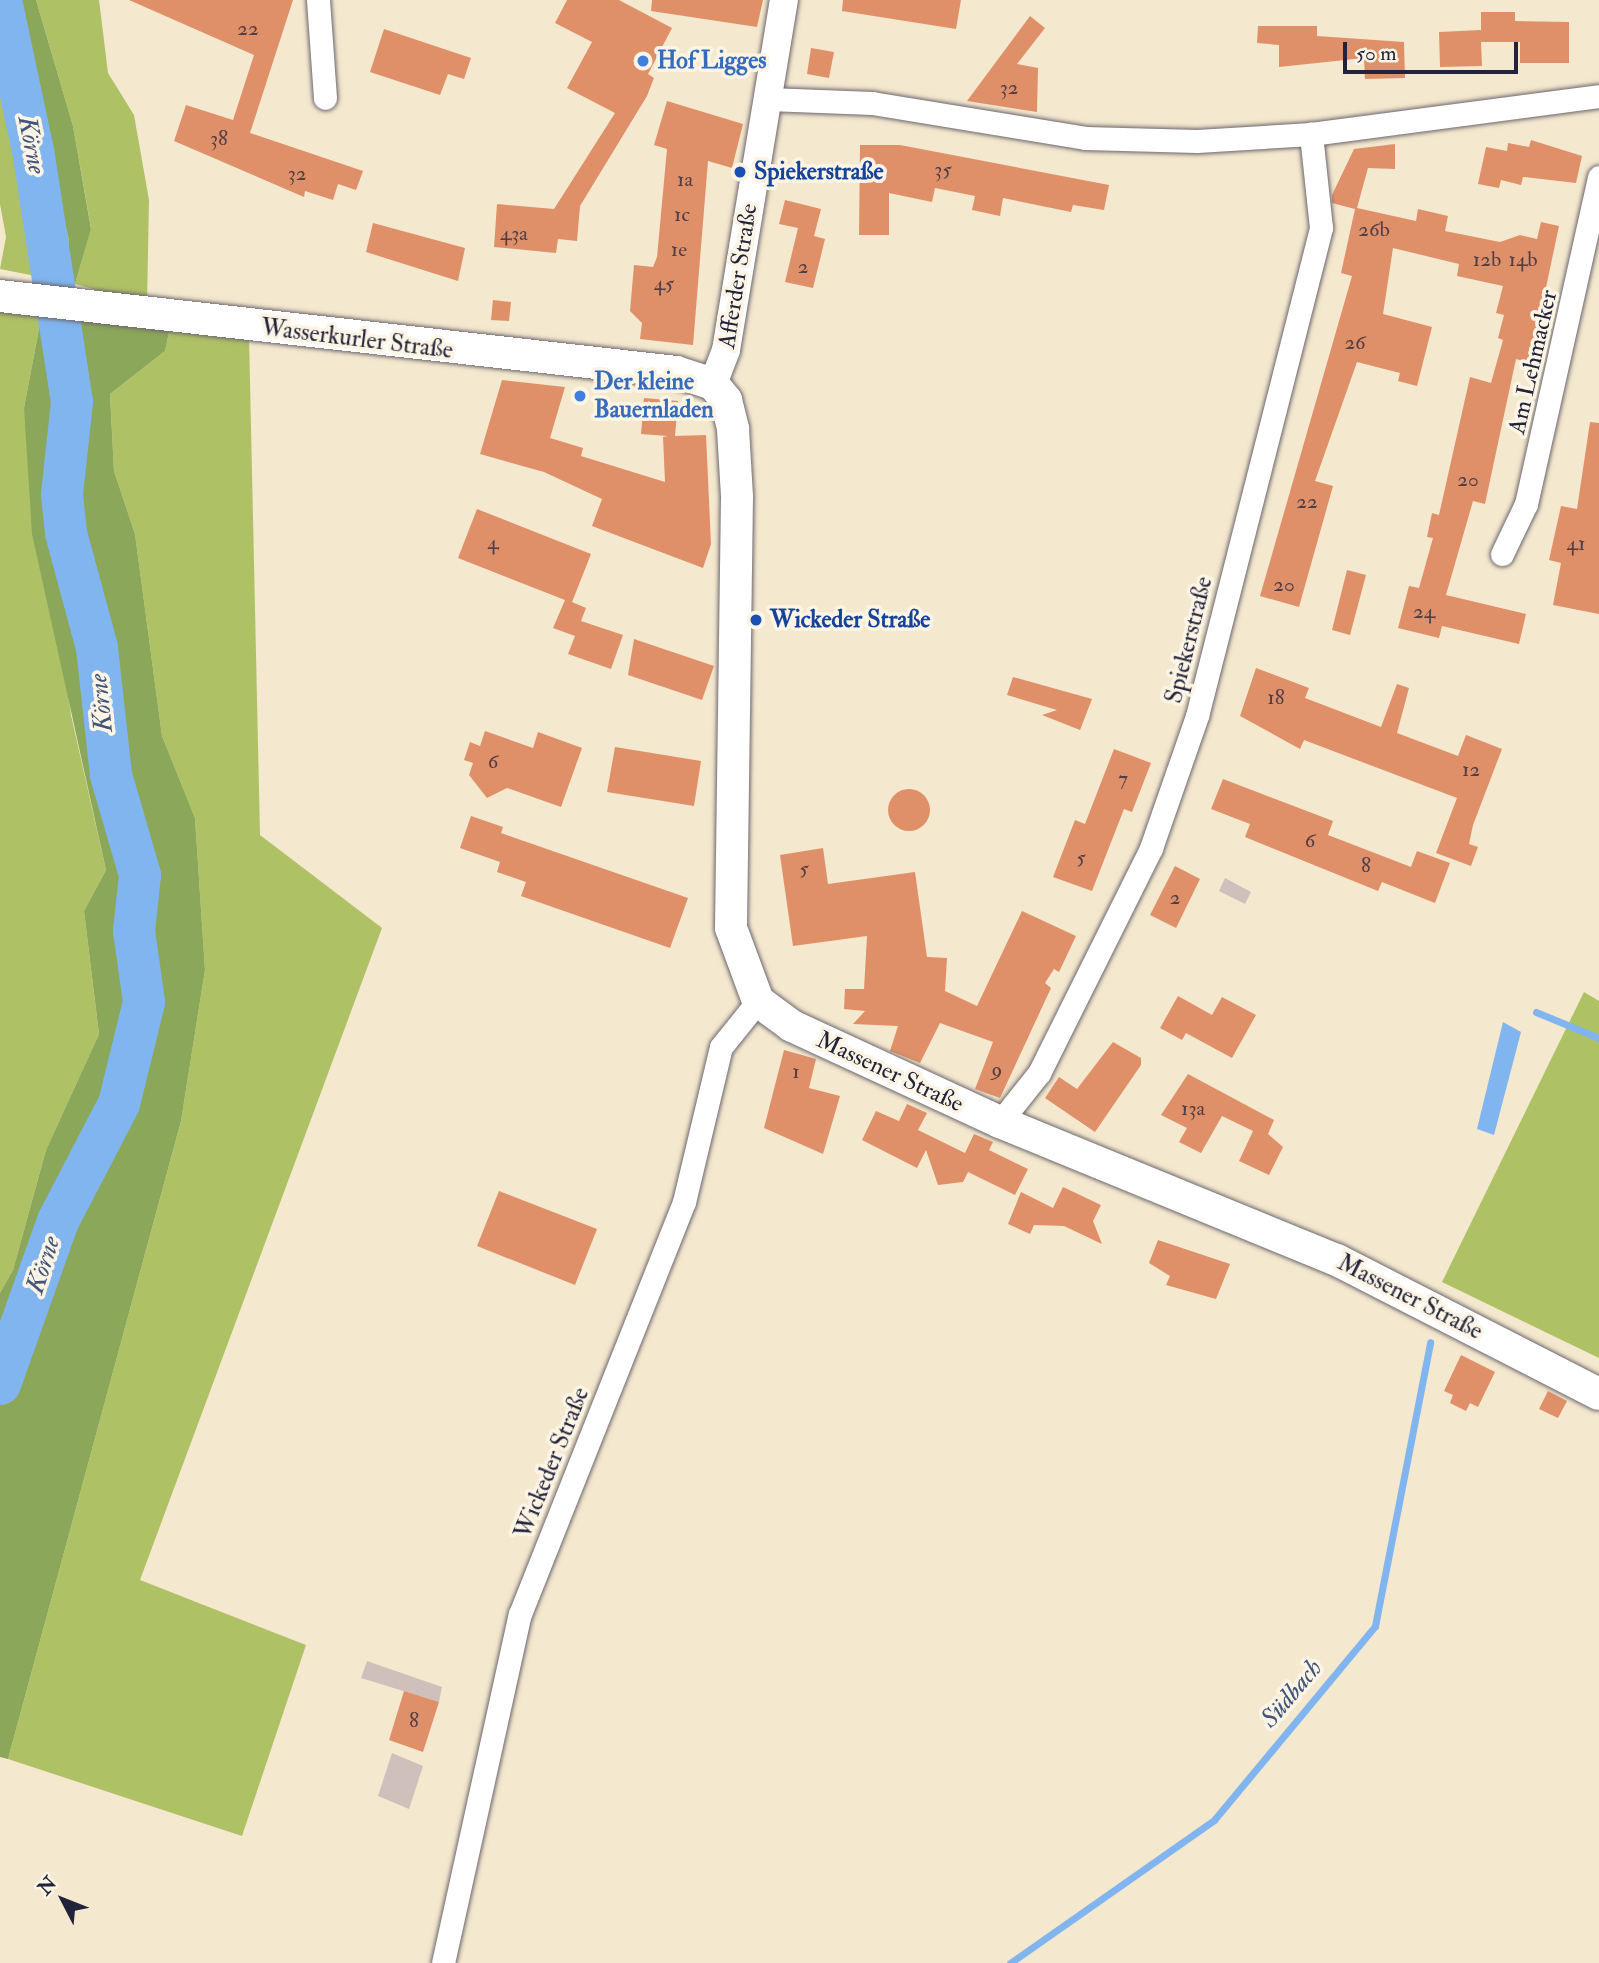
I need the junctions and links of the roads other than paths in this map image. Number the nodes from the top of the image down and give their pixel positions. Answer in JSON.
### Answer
{"nodes":[{"id":1,"x":318,"y":0,"type":"edge"},
{"id":2,"x":784,"y":0,"type":"edge"},
{"id":3,"x":1599,"y":96,"type":"edge"},
{"id":4,"x":325,"y":98,"type":"dead end"},
{"id":5,"x":768,"y":99,"type":"junction"},
{"id":6,"x":1311,"y":134,"type":"junction"},
{"id":7,"x":1599,"y":177,"type":"edge"},
{"id":8,"x":2,"y":296,"type":"edge"},
{"id":9,"x":713,"y":384,"type":"junction"},
{"id":10,"x":1502,"y":554,"type":"dead end"},
{"id":11,"x":758,"y":1001,"type":"junction"},
{"id":12,"x":1000,"y":1122,"type":"junction"},
{"id":13,"x":1599,"y":1394,"type":"edge"},
{"id":14,"x":443,"y":1963,"type":"edge"}],
"edges":[{"from":1,"to":4,"type":"street"},
{"from":2,"to":5,"type":"street","name":"Afferder Straße"},
{"from":3,"to":6,"type":"street"},
{"from":5,"to":6,"type":"street"},
{"from":5,"to":9,"type":"street","name":"Afferder Straße"},
{"from":6,"to":12,"type":"street","name":"Spiekerstraße"},
{"from":7,"to":10,"type":"street","name":"Am Lehmacker"},
{"from":8,"to":9,"type":"main road","name":"Wasserkurler Straße"},
{"from":9,"to":11,"type":"main road","name":"Massener Straße"},
{"from":11,"to":12,"type":"main road","name":"Massener Straße"},
{"from":11,"to":14,"type":"street","name":"Wickeder Straße"},
{"from":12,"to":13,"type":"main road","name":"Massener Straße"}]}
